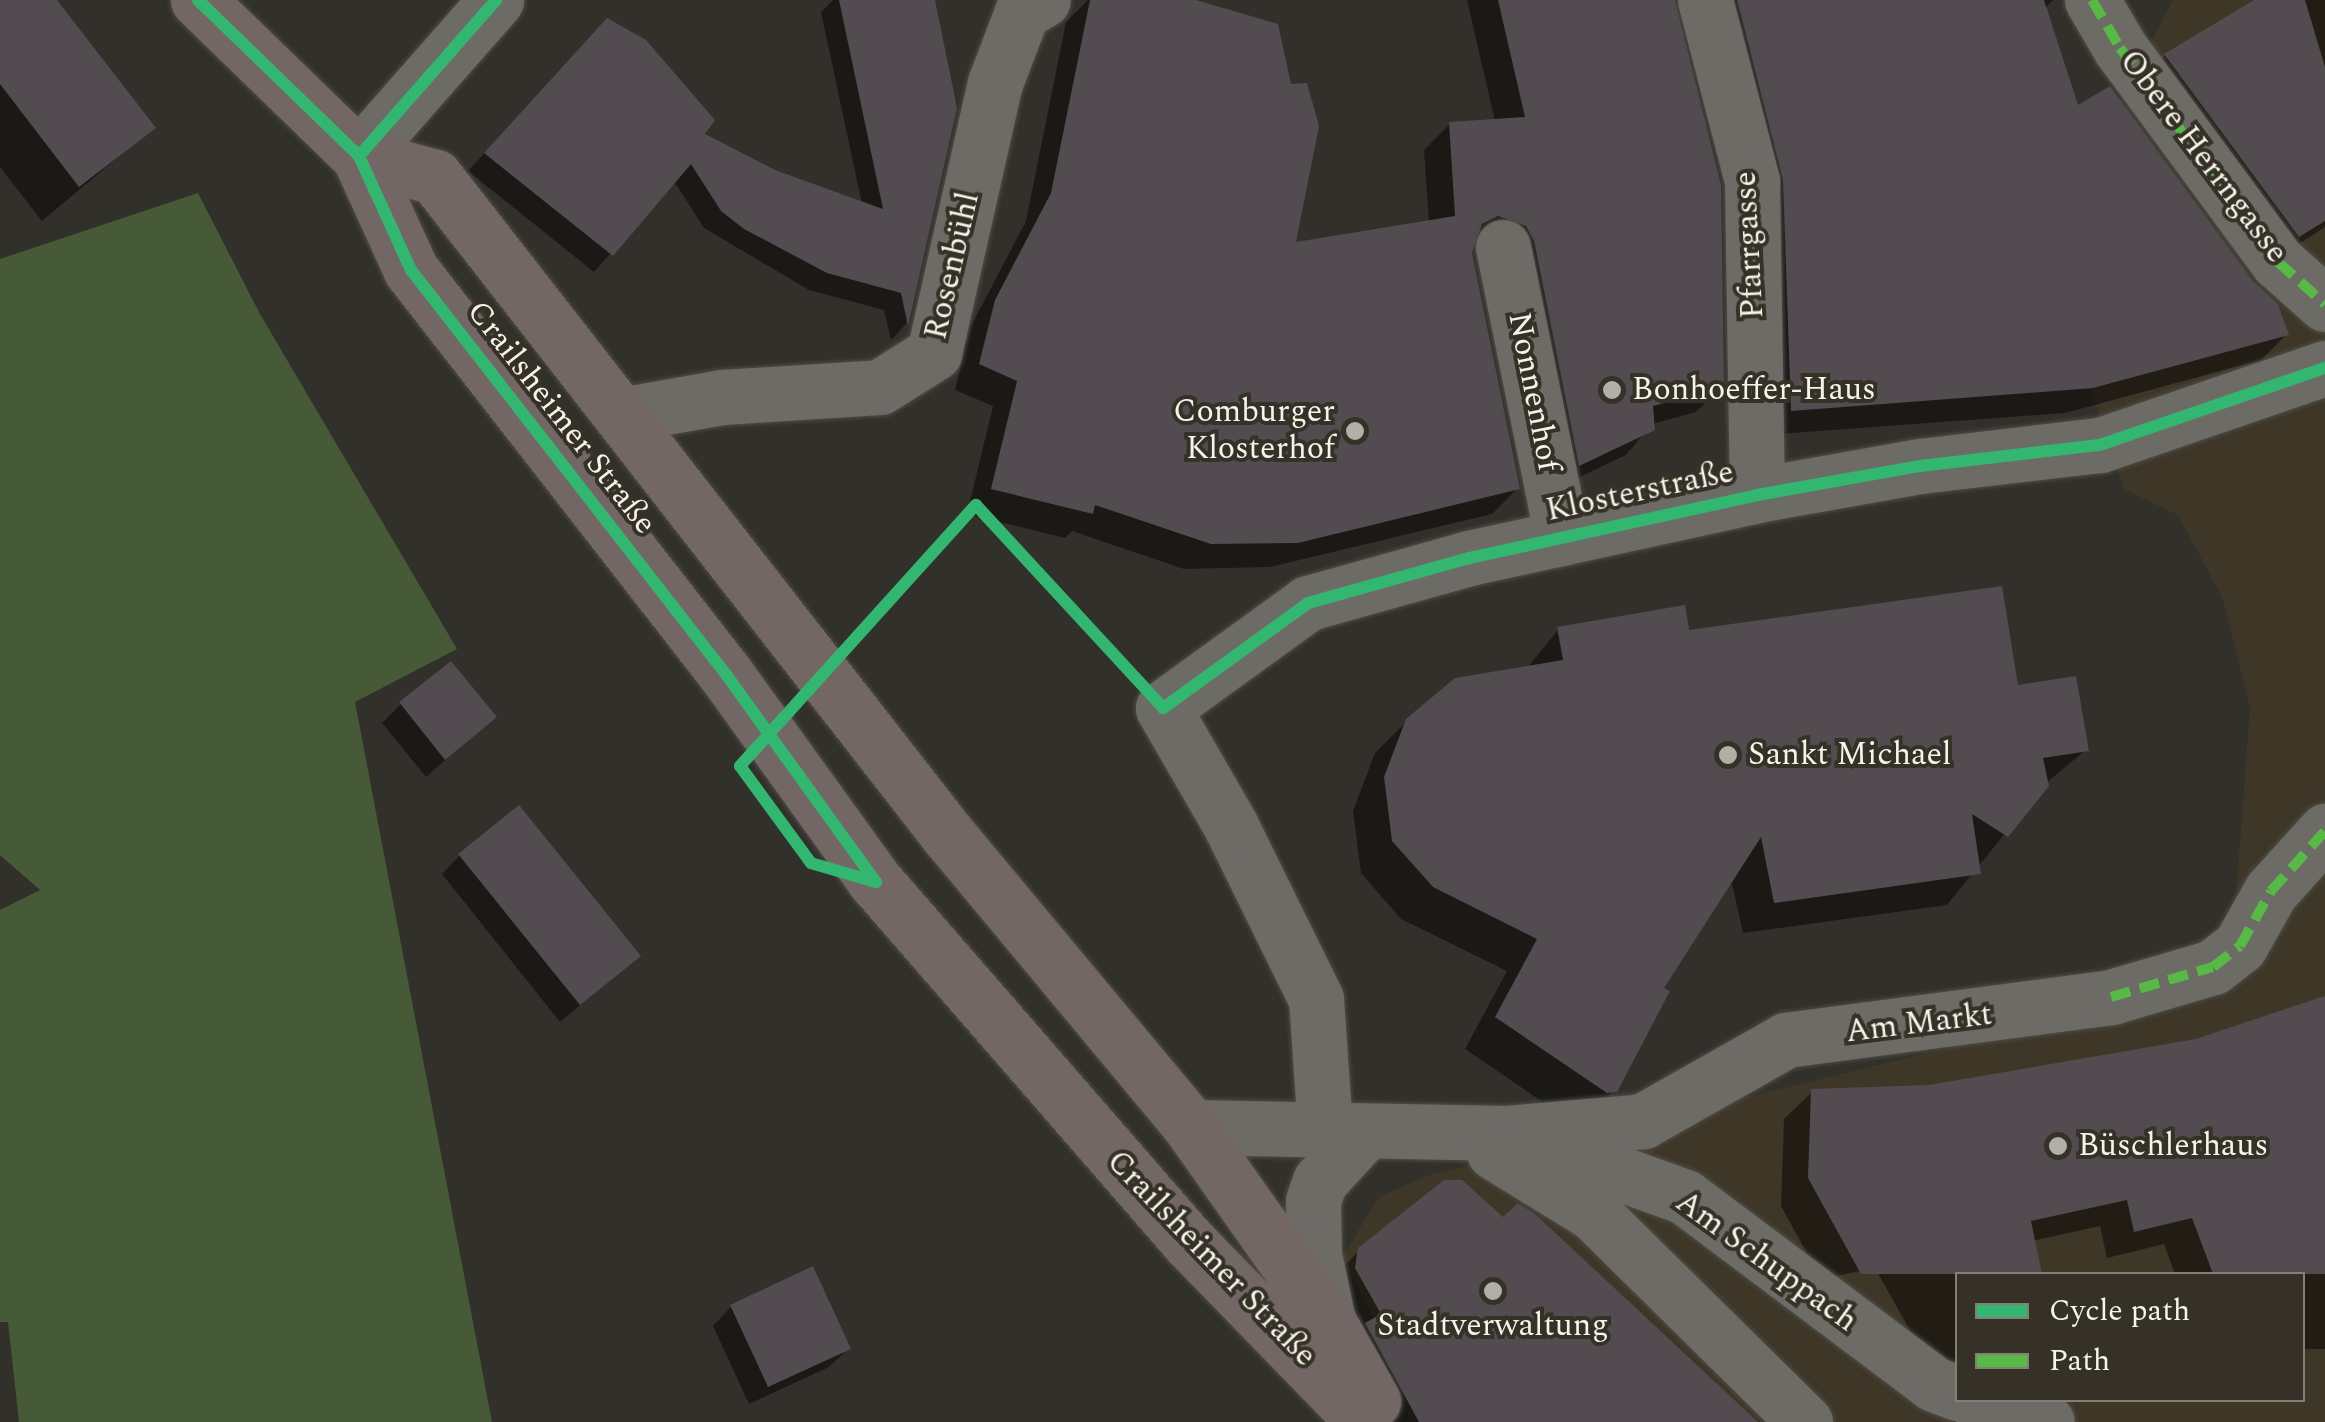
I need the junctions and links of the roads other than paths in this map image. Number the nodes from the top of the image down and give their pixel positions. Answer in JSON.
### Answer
{"nodes":[{"id":1,"x":198,"y":0,"type":"edge"},
{"id":2,"x":496,"y":0,"type":"edge"},
{"id":3,"x":1043,"y":0,"type":"edge"},
{"id":4,"x":1706,"y":0,"type":"edge"},
{"id":5,"x":2092,"y":0,"type":"edge"},
{"id":6,"x":359,"y":156,"type":"junction"},
{"id":7,"x":1502,"y":247,"type":"dead end"},
{"id":8,"x":2325,"y":304,"type":"edge"},
{"id":9,"x":2325,"y":368,"type":"edge"},
{"id":10,"x":626,"y":414,"type":"junction"},
{"id":11,"x":1756,"y":495,"type":"junction"},
{"id":12,"x":1562,"y":538,"type":"junction"},
{"id":13,"x":2325,"y":831,"type":"edge"},
{"id":14,"x":1058,"y":1096,"type":"junction"},
{"id":15,"x":1191,"y":1127,"type":"junction"},
{"id":16,"x":1346,"y":1130,"type":"junction"},
{"id":17,"x":1485,"y":1132,"type":"junction"},
{"id":18,"x":1328,"y":1321,"type":"junction"},
{"id":19,"x":1955,"y":1392,"type":"edge"},
{"id":20,"x":1981,"y":1402,"type":"edge"},
{"id":21,"x":1364,"y":1422,"type":"edge"},
{"id":22,"x":1382,"y":1422,"type":"edge"},
{"id":23,"x":1805,"y":1422,"type":"edge"},
{"id":24,"x":2046,"y":1422,"type":"edge"}],
"edges":[{"from":1,"to":6,"type":"main road","name":"Crailsheimer Straße"},
{"from":2,"to":6,"type":"street"},
{"from":3,"to":10,"type":"street","name":"Rosenbühl"},
{"from":4,"to":11,"type":"street","name":"Pfarrgasse"},
{"from":5,"to":8,"type":"street","name":"Obere Herrngasse"},
{"from":6,"to":10,"type":"main road","name":"Crailsheimer Straße"},
{"from":6,"to":14,"type":"main road","name":"Crailsheimer Straße"},
{"from":7,"to":12,"type":"street","name":"Nonnenhof"},
{"from":9,"to":11,"type":"street","name":"Klosterstraße"},
{"from":10,"to":15,"type":"main road","name":"Crailsheimer Straße"},
{"from":11,"to":12,"type":"street","name":"Klosterstraße"},
{"from":12,"to":16,"type":"street","name":"Klosterstraße"},
{"from":13,"to":17,"type":"street","name":"Am Markt"},
{"from":14,"to":15,"type":"main road","name":"Crailsheimer Straße"},
{"from":14,"to":21,"type":"main road","name":"Crailsheimer Straße"},
{"from":15,"to":16,"type":"street"},
{"from":15,"to":18,"type":"main road"},
{"from":16,"to":17,"type":"street"},
{"from":16,"to":18,"type":"street"},
{"from":17,"to":19,"type":"street","name":"Am Schuppach"},
{"from":17,"to":23,"type":"street"},
{"from":18,"to":22,"type":"main road"},
{"from":20,"to":24,"type":"street"}]}
